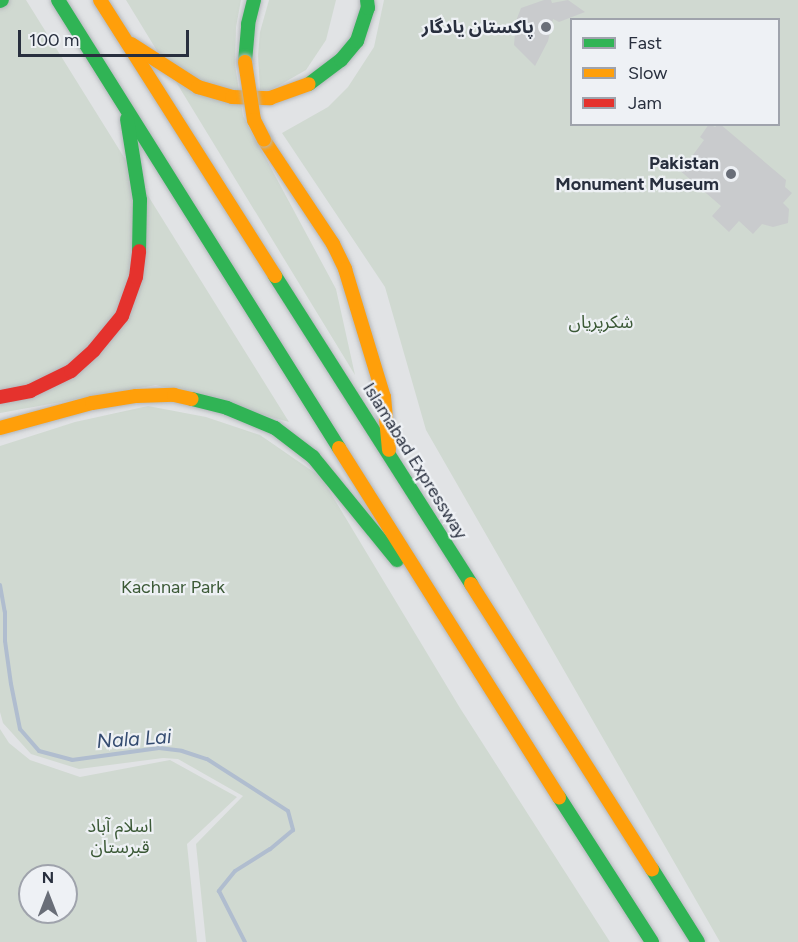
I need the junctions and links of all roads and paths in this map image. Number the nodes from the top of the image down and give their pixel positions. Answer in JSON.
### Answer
{"nodes":[{"id":1,"x":58,"y":0,"type":"edge"},
{"id":2,"x":100,"y":0,"type":"edge"},
{"id":3,"x":254,"y":0,"type":"edge"},
{"id":4,"x":367,"y":0,"type":"edge"},
{"id":5,"x":127,"y":41,"type":"junction"},
{"id":6,"x":125,"y":108,"type":"junction"},
{"id":7,"x":0,"y":397,"type":"edge"},
{"id":8,"x":0,"y":428,"type":"edge"},
{"id":9,"x":390,"y":455,"type":"junction"},
{"id":10,"x":446,"y":620,"type":"junction"},
{"id":11,"x":652,"y":942,"type":"edge"},
{"id":12,"x":698,"y":942,"type":"edge"}],
"edges":[{"from":1,"to":6,"type":"highway"},
{"from":2,"to":5,"type":"highway","name":"Islamabad Expressway"},
{"from":3,"to":9,"type":"highway","bridge":true},
{"from":4,"to":5,"type":"highway"},
{"from":5,"to":9,"type":"highway","name":"Islamabad Expressway"},
{"from":6,"to":7,"type":"highway"},
{"from":6,"to":10,"type":"highway"},
{"from":8,"to":10,"type":"highway"},
{"from":9,"to":12,"type":"highway","name":"Islamabad Expressway"},
{"from":10,"to":11,"type":"highway"}]}
